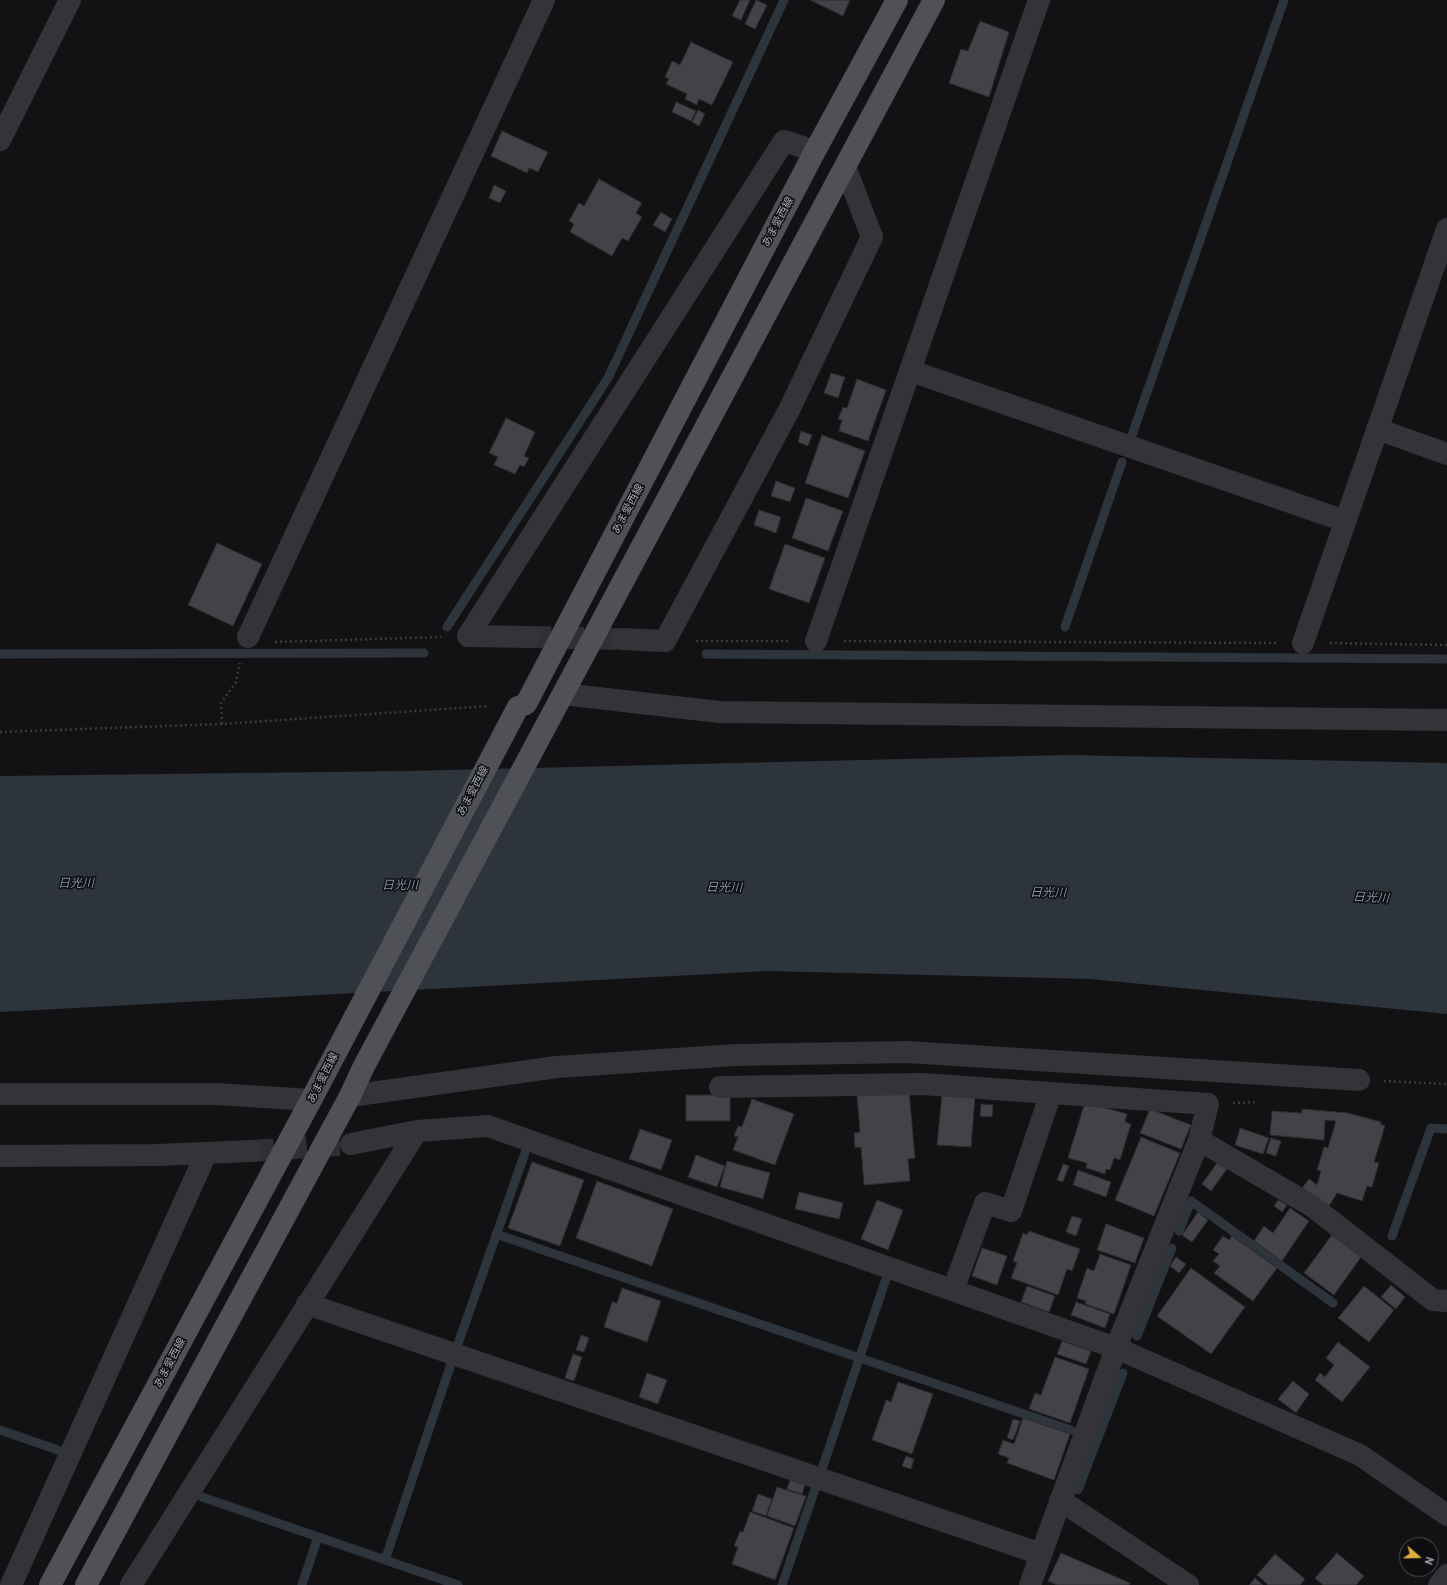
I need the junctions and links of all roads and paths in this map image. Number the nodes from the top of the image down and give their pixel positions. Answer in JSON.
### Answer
{"nodes":[{"id":1,"x":70,"y":0,"type":"edge"},
{"id":2,"x":544,"y":0,"type":"edge"},
{"id":3,"x":897,"y":0,"type":"edge"},
{"id":4,"x":934,"y":0,"type":"edge"},
{"id":5,"x":1039,"y":0,"type":"edge"},
{"id":6,"x":0,"y":140,"type":"edge"},
{"id":7,"x":815,"y":152,"type":"junction"},
{"id":8,"x":845,"y":167,"type":"junction"},
{"id":9,"x":1447,"y":229,"type":"edge"},
{"id":10,"x":911,"y":371,"type":"junction"},
{"id":11,"x":1377,"y":429,"type":"junction"},
{"id":12,"x":1447,"y":454,"type":"edge"},
{"id":13,"x":1345,"y":521,"type":"junction"},
{"id":14,"x":248,"y":636,"type":"joint"},
{"id":15,"x":468,"y":636,"type":"junction"},
{"id":16,"x":529,"y":637,"type":"tunnel mouth"},
{"id":17,"x":621,"y":639,"type":"tunnel mouth"},
{"id":18,"x":666,"y":641,"type":"junction"},
{"id":19,"x":816,"y":641,"type":"junction"},
{"id":20,"x":1303,"y":643,"type":"junction"},
{"id":21,"x":1447,"y":645,"type":"edge"},
{"id":22,"x":241,"y":661,"type":"dead end"},
{"id":23,"x":563,"y":694,"type":"junction"},
{"id":24,"x":522,"y":705,"type":"junction"},
{"id":25,"x":1447,"y":720,"type":"edge"},
{"id":26,"x":222,"y":724,"type":"junction"},
{"id":27,"x":0,"y":732,"type":"edge"},
{"id":28,"x":1359,"y":1080,"type":"dead end"},
{"id":29,"x":720,"y":1087,"type":"dead end"},
{"id":30,"x":1051,"y":1093,"type":"junction"},
{"id":31,"x":0,"y":1094,"type":"edge"},
{"id":32,"x":350,"y":1096,"type":"junction"},
{"id":33,"x":311,"y":1100,"type":"junction"},
{"id":34,"x":417,"y":1131,"type":"junction"},
{"id":35,"x":1199,"y":1140,"type":"junction"},
{"id":36,"x":351,"y":1144,"type":"tunnel mouth"},
{"id":37,"x":252,"y":1151,"type":"tunnel mouth"},
{"id":38,"x":206,"y":1154,"type":"junction"},
{"id":39,"x":0,"y":1156,"type":"edge"},
{"id":40,"x":952,"y":1290,"type":"junction"},
{"id":41,"x":306,"y":1304,"type":"junction"},
{"id":42,"x":1442,"y":1304,"type":"edge"},
{"id":43,"x":1116,"y":1348,"type":"junction"},
{"id":44,"x":1060,"y":1500,"type":"junction"},
{"id":45,"x":1447,"y":1515,"type":"edge"},
{"id":46,"x":1041,"y":1554,"type":"junction"},
{"id":47,"x":1447,"y":1575,"type":"edge"},
{"id":48,"x":11,"y":1585,"type":"edge"},
{"id":49,"x":50,"y":1585,"type":"edge"},
{"id":50,"x":86,"y":1585,"type":"edge"},
{"id":51,"x":131,"y":1585,"type":"edge"},
{"id":52,"x":1030,"y":1585,"type":"edge"},
{"id":53,"x":1188,"y":1585,"type":"edge"},
{"id":54,"x":1439,"y":1585,"type":"edge"}],
"edges":[{"from":1,"to":6,"type":"street"},
{"from":2,"to":14,"type":"street"},
{"from":3,"to":7,"type":"main road","name":"あま愛西線"},
{"from":4,"to":8,"type":"main road"},
{"from":5,"to":10,"type":"street"},
{"from":7,"to":15,"type":"street"},
{"from":7,"to":24,"type":"main road","name":"あま愛西線"},
{"from":8,"to":18,"type":"street"},
{"from":8,"to":23,"type":"main road"},
{"from":9,"to":11,"type":"street"},
{"from":10,"to":13,"type":"street"},
{"from":10,"to":19,"type":"street"},
{"from":11,"to":12,"type":"street"},
{"from":11,"to":13,"type":"street"},
{"from":13,"to":20,"type":"street"},
{"from":14,"to":15,"type":"path"},
{"from":15,"to":16,"type":"street"},
{"from":17,"to":18,"type":"street"},
{"from":18,"to":19,"type":"path"},
{"from":19,"to":20,"type":"path"},
{"from":20,"to":21,"type":"path"},
{"from":22,"to":26,"type":"path"},
{"from":23,"to":25,"type":"street"},
{"from":23,"to":32,"type":"main road"},
{"from":24,"to":26,"type":"path"},
{"from":24,"to":33,"type":"main road","name":"あま愛西線"},
{"from":26,"to":27,"type":"path"},
{"from":28,"to":32,"type":"street"},
{"from":29,"to":30,"type":"street"},
{"from":30,"to":35,"type":"street"},
{"from":30,"to":40,"type":"street"},
{"from":31,"to":33,"type":"street"},
{"from":32,"to":50,"type":"main road"},
{"from":33,"to":49,"type":"main road","name":"あま愛西線"},
{"from":34,"to":36,"type":"street"},
{"from":34,"to":40,"type":"street"},
{"from":34,"to":41,"type":"street"},
{"from":35,"to":42,"type":"street"},
{"from":35,"to":43,"type":"street"},
{"from":37,"to":38,"type":"street"},
{"from":38,"to":39,"type":"street"},
{"from":38,"to":48,"type":"street"},
{"from":40,"to":43,"type":"street"},
{"from":41,"to":46,"type":"street"},
{"from":41,"to":51,"type":"street"},
{"from":43,"to":44,"type":"street"},
{"from":43,"to":45,"type":"street"},
{"from":44,"to":46,"type":"street"},
{"from":44,"to":53,"type":"street"},
{"from":46,"to":52,"type":"street"},
{"from":47,"to":54,"type":"street"}]}
